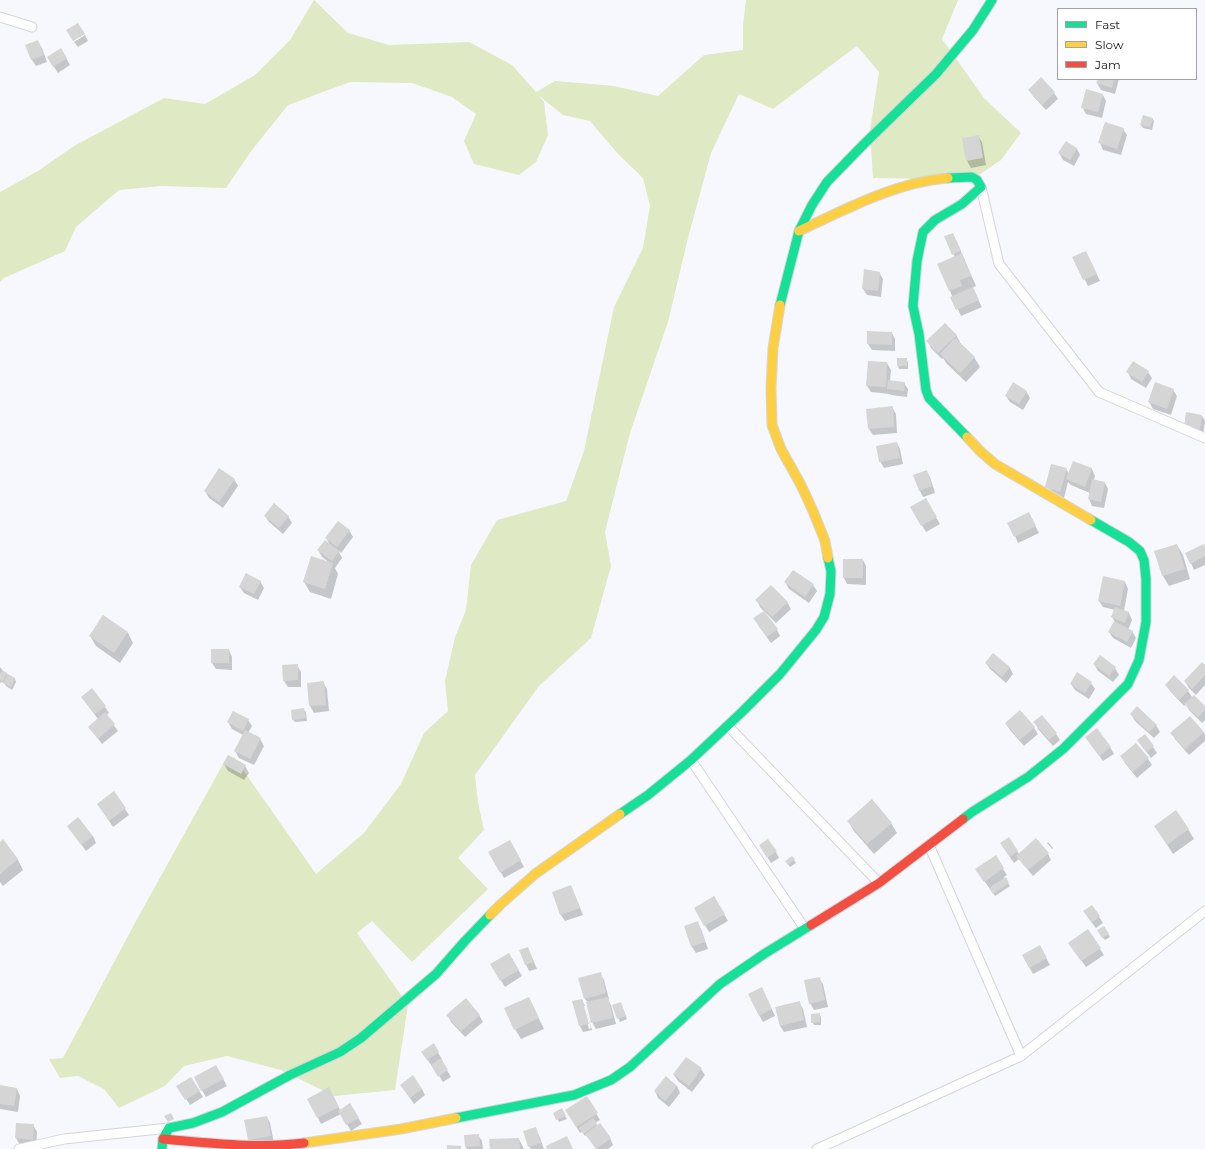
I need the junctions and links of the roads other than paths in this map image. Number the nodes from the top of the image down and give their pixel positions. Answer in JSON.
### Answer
{"nodes":[{"id":1,"x":992,"y":0,"type":"edge"},
{"id":2,"x":0,"y":17,"type":"edge"},
{"id":3,"x":32,"y":27,"type":"dead end"},
{"id":4,"x":981,"y":186,"type":"junction"},
{"id":5,"x":799,"y":231,"type":"junction"},
{"id":6,"x":1205,"y":438,"type":"edge"},
{"id":7,"x":728,"y":726,"type":"junction"},
{"id":8,"x":691,"y":760,"type":"junction"},
{"id":9,"x":930,"y":845,"type":"junction"},
{"id":10,"x":879,"y":883,"type":"junction"},
{"id":11,"x":1205,"y":911,"type":"edge"},
{"id":12,"x":804,"y":929,"type":"junction"},
{"id":13,"x":1021,"y":1056,"type":"junction"},
{"id":14,"x":169,"y":1128,"type":"junction"},
{"id":15,"x":163,"y":1139,"type":"junction"},
{"id":16,"x":19,"y":1149,"type":"edge"},
{"id":17,"x":162,"y":1149,"type":"edge"},
{"id":18,"x":817,"y":1149,"type":"edge"}],
"edges":[{"from":1,"to":5,"type":"street"},
{"from":2,"to":3,"type":"street"},
{"from":4,"to":5,"type":"street"},
{"from":4,"to":6,"type":"street"},
{"from":4,"to":9,"type":"street"},
{"from":5,"to":7,"type":"street"},
{"from":7,"to":8,"type":"street"},
{"from":7,"to":10,"type":"street"},
{"from":8,"to":12,"type":"street"},
{"from":8,"to":14,"type":"street"},
{"from":9,"to":10,"type":"street"},
{"from":9,"to":13,"type":"street"},
{"from":10,"to":12,"type":"street"},
{"from":11,"to":13,"type":"street"},
{"from":12,"to":15,"type":"street"},
{"from":13,"to":18,"type":"street"},
{"from":14,"to":15,"type":"street"},
{"from":14,"to":16,"type":"street"},
{"from":15,"to":17,"type":"street"}]}
